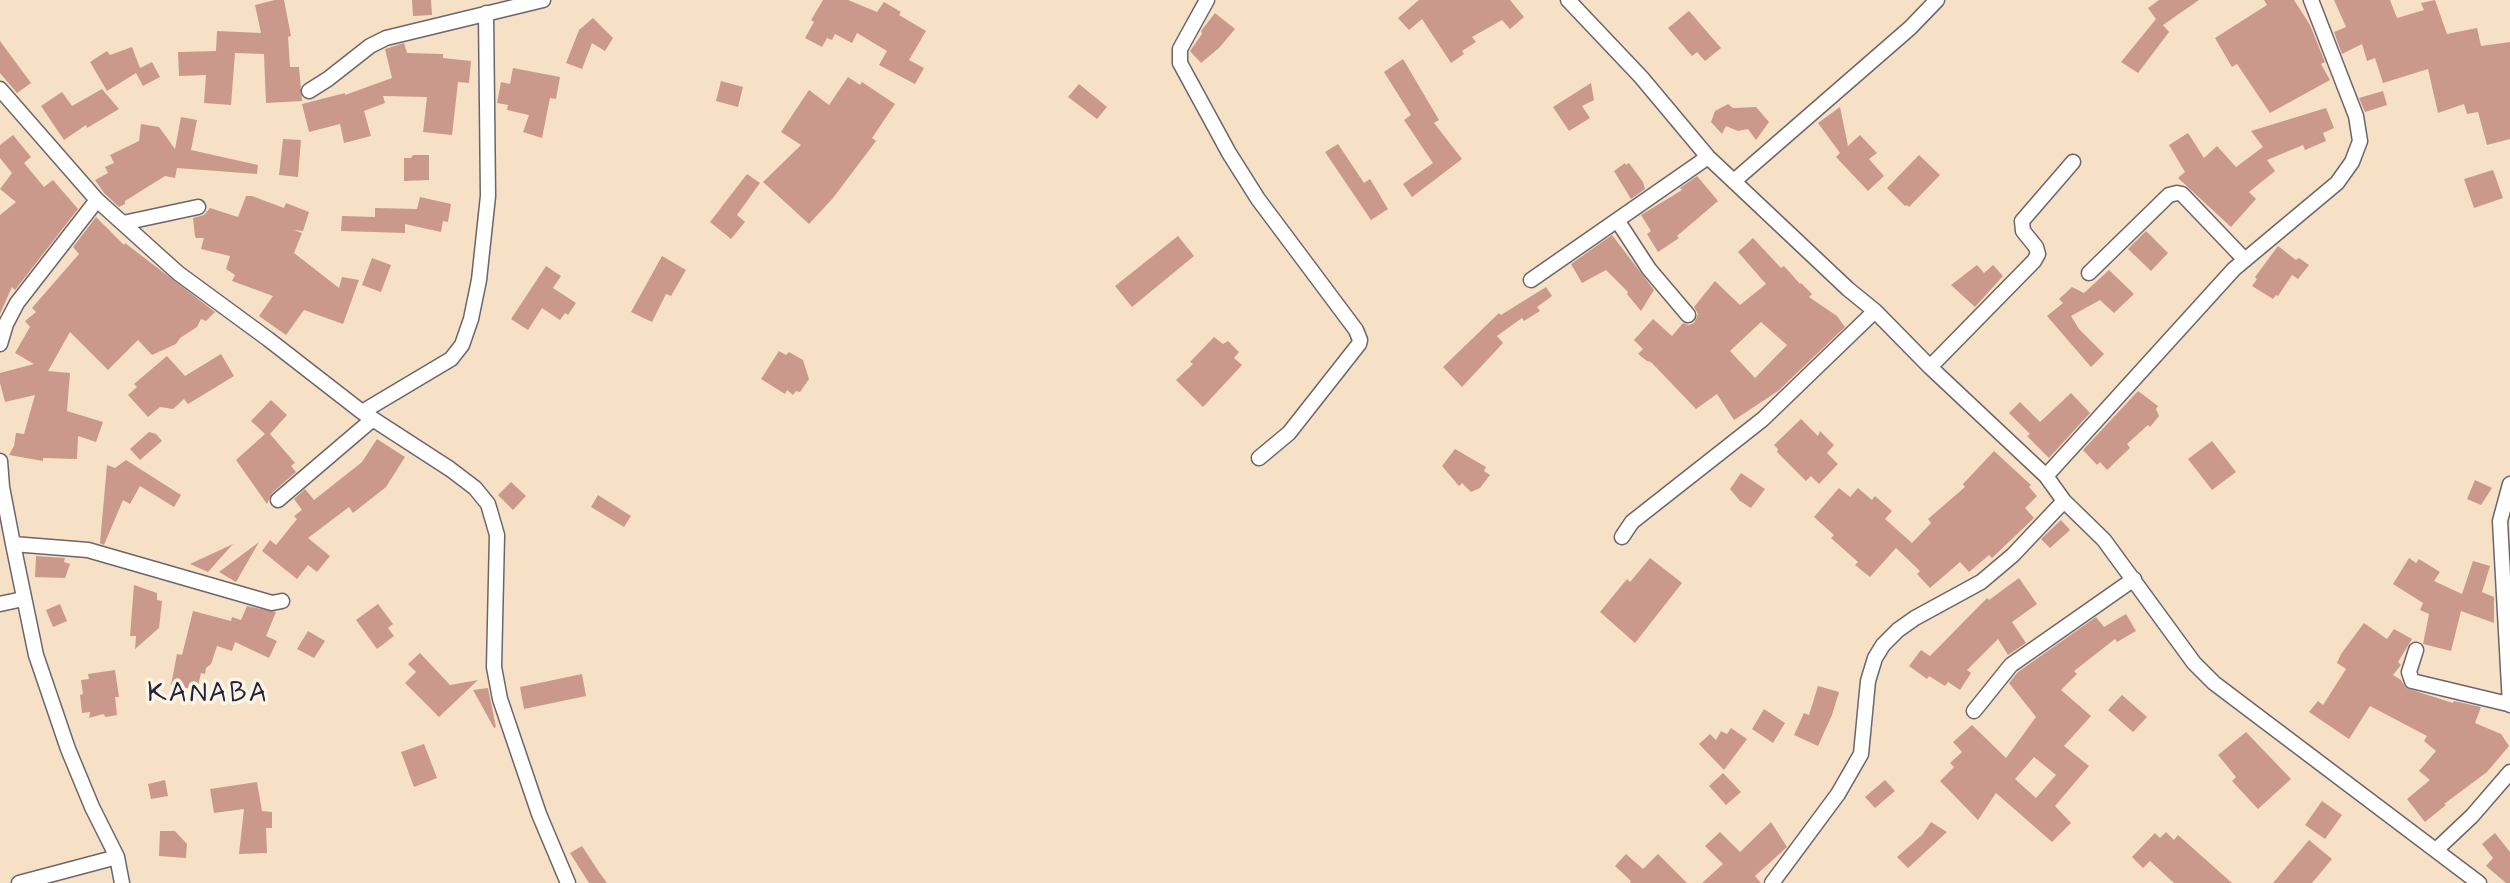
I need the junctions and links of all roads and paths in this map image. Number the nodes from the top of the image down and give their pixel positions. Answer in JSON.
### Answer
{"nodes":[{"id":1,"x":543,"y":0,"type":"edge"},
{"id":2,"x":1207,"y":0,"type":"edge"},
{"id":3,"x":1568,"y":0,"type":"edge"},
{"id":4,"x":1937,"y":0,"type":"edge"},
{"id":5,"x":2311,"y":0,"type":"edge"},
{"id":6,"x":1921,"y":6,"type":"edge"},
{"id":7,"x":486,"y":13,"type":"junction"},
{"id":8,"x":0,"y":89,"type":"edge"},
{"id":9,"x":309,"y":91,"type":"dead end"},
{"id":10,"x":1708,"y":156,"type":"junction"},
{"id":11,"x":2073,"y":162,"type":"dead end"},
{"id":12,"x":1734,"y":181,"type":"junction"},
{"id":13,"x":97,"y":200,"type":"junction"},
{"id":14,"x":198,"y":207,"type":"dead end"},
{"id":15,"x":1617,"y":220,"type":"junction"},
{"id":16,"x":123,"y":223,"type":"junction"},
{"id":17,"x":2245,"y":260,"type":"junction"},
{"id":18,"x":2089,"y":273,"type":"dead end"},
{"id":19,"x":1531,"y":280,"type":"dead end"},
{"id":20,"x":1875,"y":311,"type":"junction"},
{"id":21,"x":1688,"y":315,"type":"dead end"},
{"id":22,"x":0,"y":344,"type":"edge"},
{"id":23,"x":1930,"y":367,"type":"junction"},
{"id":24,"x":368,"y":416,"type":"junction"},
{"id":25,"x":1259,"y":458,"type":"dead end"},
{"id":26,"x":0,"y":461,"type":"edge"},
{"id":27,"x":2046,"y":476,"type":"junction"},
{"id":28,"x":2510,"y":484,"type":"edge"},
{"id":29,"x":278,"y":500,"type":"dead end"},
{"id":30,"x":2064,"y":501,"type":"junction"},
{"id":31,"x":1622,"y":537,"type":"dead end"},
{"id":32,"x":13,"y":544,"type":"junction"},
{"id":33,"x":2134,"y":579,"type":"junction"},
{"id":34,"x":23,"y":599,"type":"junction"},
{"id":35,"x":282,"y":601,"type":"dead end"},
{"id":36,"x":0,"y":604,"type":"edge"},
{"id":37,"x":2416,"y":650,"type":"dead end"},
{"id":38,"x":2509,"y":705,"type":"edge"},
{"id":39,"x":1973,"y":711,"type":"dead end"},
{"id":40,"x":2510,"y":772,"type":"edge"},
{"id":41,"x":2437,"y":849,"type":"junction"},
{"id":42,"x":117,"y":858,"type":"junction"},
{"id":43,"x":19,"y":883,"type":"edge"},
{"id":44,"x":122,"y":883,"type":"edge"},
{"id":45,"x":568,"y":883,"type":"edge"},
{"id":46,"x":1772,"y":883,"type":"edge"},
{"id":47,"x":2479,"y":883,"type":"edge"}],
"edges":[{"from":1,"to":7,"type":"street"},
{"from":2,"to":25,"type":"street"},
{"from":3,"to":10,"type":"street"},
{"from":4,"to":6,"type":"street"},
{"from":5,"to":17,"type":"street"},
{"from":6,"to":12,"type":"street"},
{"from":7,"to":9,"type":"street"},
{"from":7,"to":24,"type":"street"},
{"from":8,"to":13,"type":"street"},
{"from":10,"to":12,"type":"street"},
{"from":10,"to":15,"type":"street"},
{"from":11,"to":23,"type":"street"},
{"from":12,"to":20,"type":"street"},
{"from":13,"to":16,"type":"street"},
{"from":13,"to":22,"type":"street"},
{"from":14,"to":16,"type":"street"},
{"from":15,"to":19,"type":"street"},
{"from":15,"to":21,"type":"street"},
{"from":16,"to":24,"type":"street"},
{"from":17,"to":18,"type":"street"},
{"from":17,"to":27,"type":"street"},
{"from":20,"to":23,"type":"street"},
{"from":20,"to":31,"type":"street"},
{"from":23,"to":27,"type":"street"},
{"from":24,"to":29,"type":"street"},
{"from":24,"to":45,"type":"street"},
{"from":26,"to":32,"type":"street"},
{"from":27,"to":30,"type":"street"},
{"from":28,"to":38,"type":"street"},
{"from":30,"to":33,"type":"street"},
{"from":30,"to":46,"type":"street"},
{"from":32,"to":34,"type":"street"},
{"from":32,"to":35,"type":"street"},
{"from":33,"to":39,"type":"street"},
{"from":33,"to":41,"type":"street"},
{"from":34,"to":36,"type":"street"},
{"from":34,"to":42,"type":"street"},
{"from":37,"to":38,"type":"street"},
{"from":40,"to":41,"type":"street"},
{"from":41,"to":47,"type":"street"},
{"from":42,"to":43,"type":"street"},
{"from":42,"to":44,"type":"street"}]}
